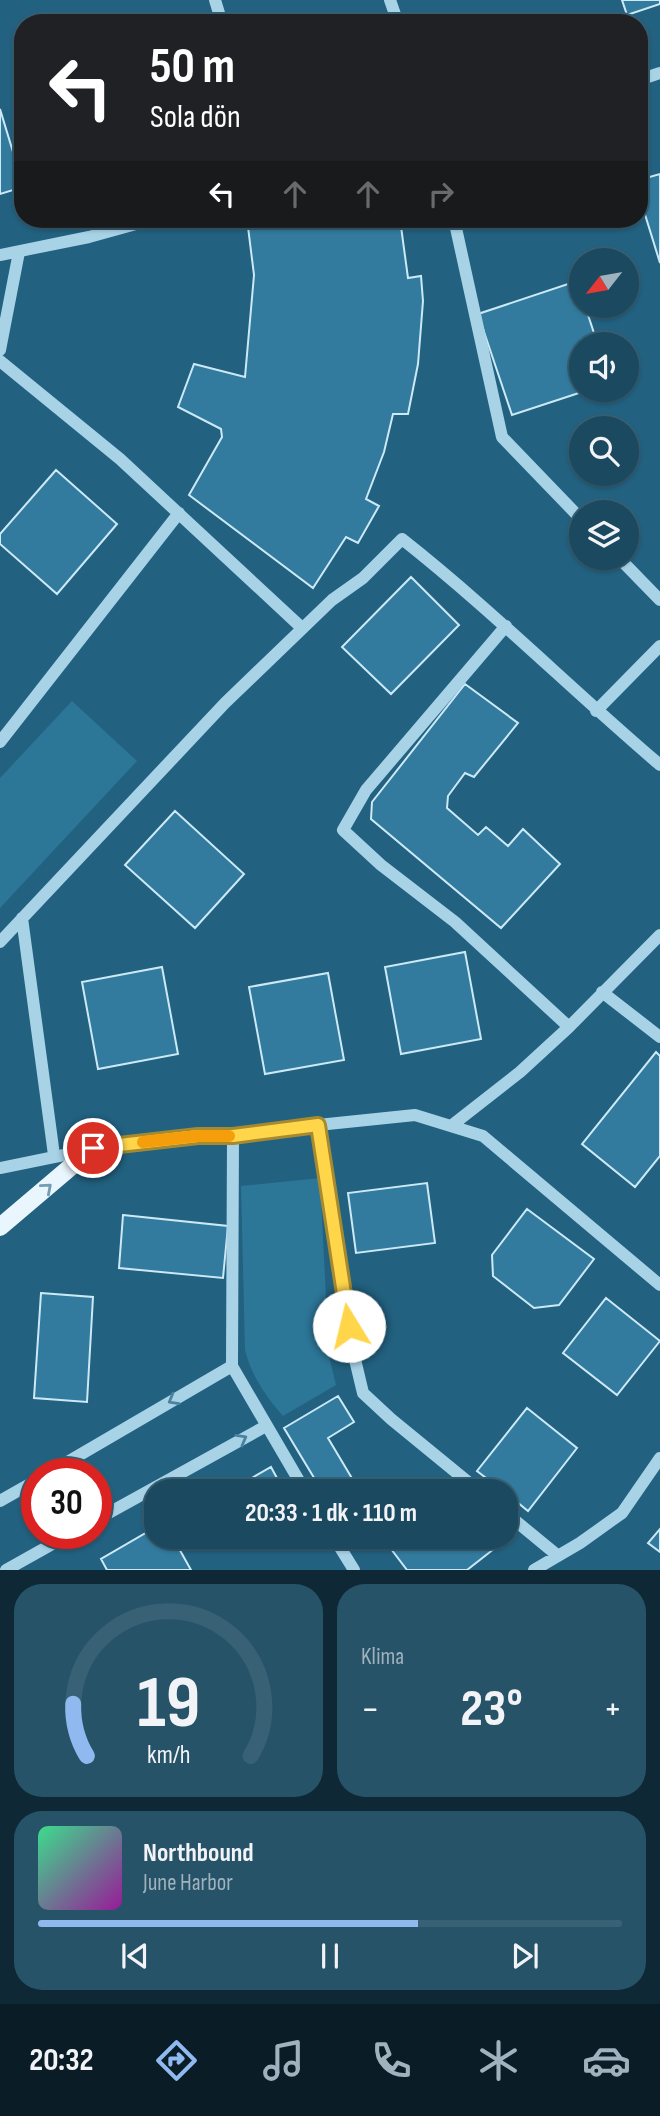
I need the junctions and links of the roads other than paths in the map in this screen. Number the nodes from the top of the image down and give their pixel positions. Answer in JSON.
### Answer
{"nodes":[{"id":1,"x":122,"y":228,"type":"edge"},
{"id":2,"x":456,"y":228,"type":"edge"},
{"id":3,"x":19,"y":251,"type":"junction"},
{"id":4,"x":0,"y":255,"type":"edge"},
{"id":5,"x":0,"y":350,"type":"edge"},
{"id":6,"x":0,"y":361,"type":"edge"},
{"id":7,"x":569,"y":507,"type":"edge"},
{"id":8,"x":178,"y":513,"type":"junction"},
{"id":9,"x":631,"y":570,"type":"edge"},
{"id":10,"x":660,"y":600,"type":"edge"},
{"id":11,"x":506,"y":626,"type":"junction"},
{"id":12,"x":302,"y":628,"type":"junction"},
{"id":13,"x":660,"y":646,"type":"edge"},
{"id":14,"x":596,"y":711,"type":"junction"},
{"id":15,"x":0,"y":742,"type":"edge"},
{"id":16,"x":660,"y":765,"type":"edge"},
{"id":17,"x":22,"y":918,"type":"junction"},
{"id":18,"x":660,"y":935,"type":"edge"},
{"id":19,"x":0,"y":942,"type":"edge"},
{"id":20,"x":602,"y":992,"type":"junction"},
{"id":21,"x":569,"y":1027,"type":"junction"},
{"id":22,"x":660,"y":1037,"type":"edge"},
{"id":23,"x":318,"y":1125,"type":"junction"},
{"id":24,"x":451,"y":1126,"type":"junction"},
{"id":25,"x":233,"y":1136,"type":"junction"},
{"id":26,"x":93,"y":1148,"type":"junction"},
{"id":27,"x":54,"y":1156,"type":"junction"},
{"id":28,"x":0,"y":1168,"type":"edge"},
{"id":29,"x":0,"y":1227,"type":"edge"},
{"id":30,"x":660,"y":1285,"type":"edge"},
{"id":31,"x":232,"y":1366,"type":"junction"},
{"id":32,"x":266,"y":1426,"type":"junction"},
{"id":33,"x":74,"y":1458,"type":"edge"},
{"id":34,"x":660,"y":1458,"type":"edge"},
{"id":35,"x":297,"y":1479,"type":"edge"},
{"id":36,"x":465,"y":1479,"type":"edge"},
{"id":37,"x":21,"y":1489,"type":"edge"},
{"id":38,"x":0,"y":1501,"type":"edge"},
{"id":39,"x":112,"y":1511,"type":"edge"},
{"id":40,"x":518,"y":1523,"type":"edge"},
{"id":41,"x":43,"y":1549,"type":"edge"},
{"id":42,"x":341,"y":1549,"type":"edge"},
{"id":43,"x":557,"y":1555,"type":"junction"},
{"id":44,"x":6,"y":1570,"type":"edge"},
{"id":45,"x":354,"y":1570,"type":"edge"},
{"id":46,"x":534,"y":1570,"type":"edge"}],
"edges":[{"from":1,"to":3,"type":"street"},
{"from":2,"to":7,"type":"street"},
{"from":3,"to":4,"type":"street"},
{"from":3,"to":5,"type":"street"},
{"from":6,"to":8,"type":"street"},
{"from":8,"to":12,"type":"street"},
{"from":8,"to":15,"type":"street"},
{"from":9,"to":10,"type":"street"},
{"from":11,"to":12,"type":"street"},
{"from":11,"to":14,"type":"street"},
{"from":11,"to":21,"type":"street"},
{"from":12,"to":17,"type":"street"},
{"from":13,"to":14,"type":"street"},
{"from":14,"to":16,"type":"street"},
{"from":17,"to":19,"type":"street"},
{"from":17,"to":27,"type":"street"},
{"from":18,"to":20,"type":"street"},
{"from":20,"to":21,"type":"street"},
{"from":20,"to":22,"type":"street"},
{"from":21,"to":24,"type":"street"},
{"from":23,"to":24,"type":"street"},
{"from":23,"to":25,"type":"street"},
{"from":23,"to":36,"type":"street"},
{"from":24,"to":30,"type":"street"},
{"from":25,"to":26,"type":"street"},
{"from":25,"to":31,"type":"street"},
{"from":26,"to":27,"type":"street"},
{"from":29,"to":26,"type":"main road","one_way":true},
{"from":27,"to":28,"type":"street"},
{"from":31,"to":32,"type":"street"},
{"from":31,"to":33,"type":"street","one_way":true},
{"from":32,"to":35,"type":"street"},
{"from":39,"to":32,"type":"street","one_way":true},
{"from":34,"to":43,"type":"street"},
{"from":37,"to":38,"type":"street"},
{"from":40,"to":43,"type":"street"},
{"from":41,"to":44,"type":"street"},
{"from":42,"to":45,"type":"street"},
{"from":43,"to":46,"type":"street"}]}
